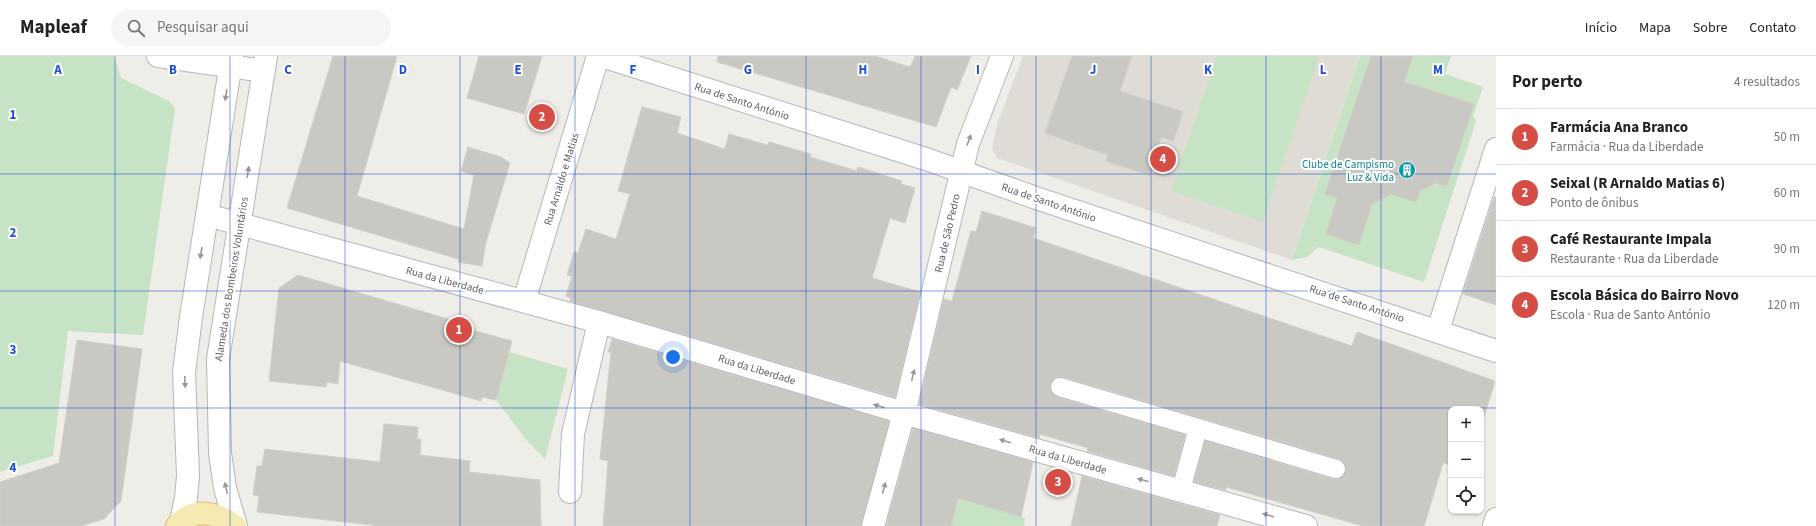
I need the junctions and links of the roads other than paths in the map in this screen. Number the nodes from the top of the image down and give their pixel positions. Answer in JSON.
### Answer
{"nodes":[{"id":1,"x":158,"y":56,"type":"edge"},
{"id":2,"x":598,"y":56,"type":"edge"},
{"id":3,"x":602,"y":56,"type":"edge"},
{"id":4,"x":1002,"y":56,"type":"edge"},
{"id":5,"x":231,"y":61,"type":"edge"},
{"id":6,"x":265,"y":63,"type":"edge"},
{"id":7,"x":1496,"y":149,"type":"edge"},
{"id":8,"x":961,"y":171,"type":"junction"},
{"id":9,"x":207,"y":215,"type":"junction"},
{"id":10,"x":240,"y":224,"type":"junction"},
{"id":11,"x":524,"y":301,"type":"junction"},
{"id":12,"x":599,"y":322,"type":"junction"},
{"id":13,"x":1438,"y":330,"type":"junction"},
{"id":14,"x":1496,"y":351,"type":"edge"},
{"id":15,"x":1060,"y":387,"type":"dead end"},
{"id":16,"x":904,"y":413,"type":"junction"},
{"id":17,"x":1198,"y":428,"type":"junction"},
{"id":18,"x":1336,"y":469,"type":"dead end"},
{"id":19,"x":1181,"y":490,"type":"junction"},
{"id":20,"x":570,"y":492,"type":"dead end"},
{"id":21,"x":1496,"y":519,"type":"edge"},
{"id":22,"x":179,"y":524,"type":"edge"},
{"id":23,"x":236,"y":526,"type":"edge"},
{"id":24,"x":873,"y":526,"type":"edge"},
{"id":25,"x":1306,"y":526,"type":"edge"},
{"id":26,"x":1494,"y":526,"type":"edge"}],
"edges":[{"from":1,"to":5,"type":"street"},
{"from":2,"to":11,"type":"street","name":"Rua Arnaldo e Matias"},
{"from":3,"to":8,"type":"street","name":"Rua de Santo António"},
{"from":8,"to":4,"type":"street","name":"Rua de São Pedro","one_way":true},
{"from":5,"to":6,"type":"street"},
{"from":5,"to":9,"type":"street","one_way":true},
{"from":10,"to":6,"type":"street","name":"Alameda dos Bombeiros Voluntários","one_way":true},
{"from":7,"to":13,"type":"street"},
{"from":8,"to":13,"type":"street","name":"Rua de Santo António"},
{"from":16,"to":8,"type":"street","name":"Rua de São Pedro","one_way":true},
{"from":9,"to":10,"type":"street","name":"Rua da Liberdade"},
{"from":9,"to":22,"type":"street","one_way":true},
{"from":10,"to":11,"type":"street","name":"Rua da Liberdade"},
{"from":23,"to":10,"type":"street","name":"Alameda dos Bombeiros Voluntários","one_way":true},
{"from":11,"to":12,"type":"street","name":"Rua da Liberdade"},
{"from":16,"to":12,"type":"street","name":"Rua da Liberdade","one_way":true},
{"from":12,"to":20,"type":"street"},
{"from":13,"to":14,"type":"street","name":"Rua de Santo António"},
{"from":15,"to":17,"type":"lane"},
{"from":19,"to":16,"type":"street","name":"Rua da Liberdade","one_way":true},
{"from":24,"to":16,"type":"street","name":"Rua de São Pedro","one_way":true},
{"from":17,"to":18,"type":"lane"},
{"from":17,"to":19,"type":"lane"},
{"from":25,"to":19,"type":"street","name":"Rua da Liberdade","one_way":true},
{"from":21,"to":26,"type":"street"},
{"from":22,"to":23,"type":"main road"}]}
